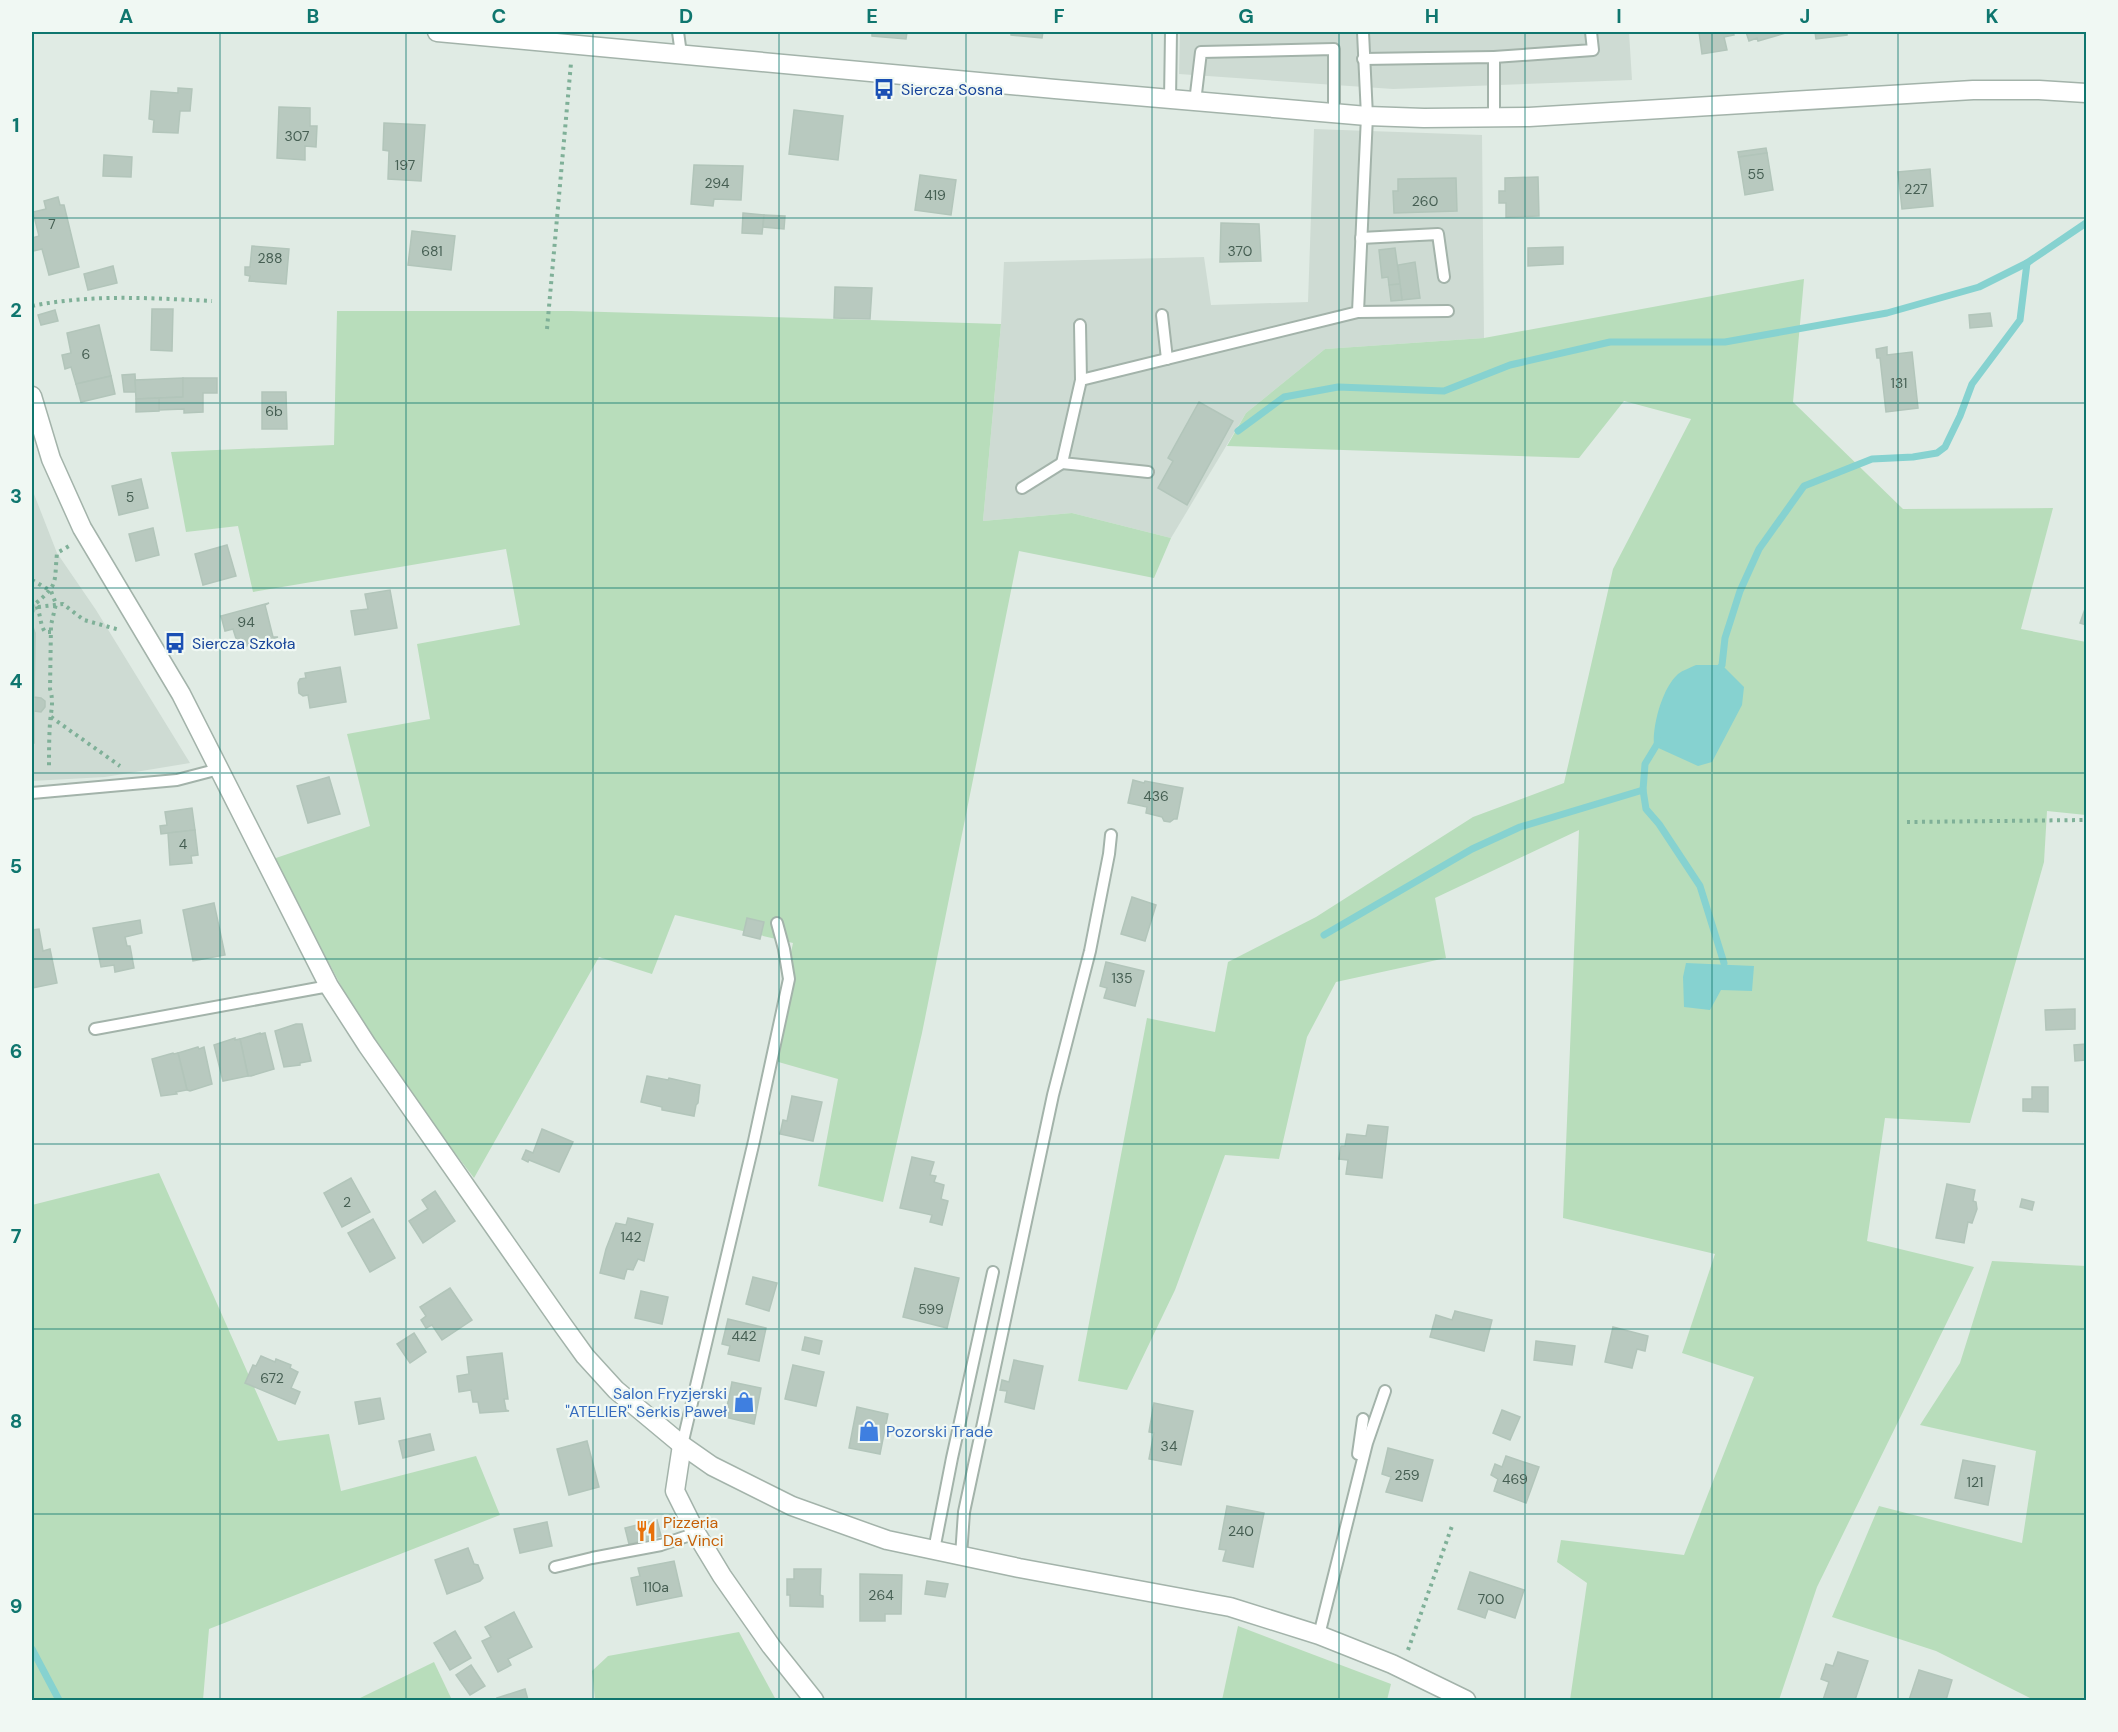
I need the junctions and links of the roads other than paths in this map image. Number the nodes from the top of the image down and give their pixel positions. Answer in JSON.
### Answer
{"nodes":[{"id":1,"x":437,"y":32,"type":"edge"},
{"id":2,"x":678,"y":32,"type":"edge"},
{"id":3,"x":1171,"y":32,"type":"edge"},
{"id":4,"x":1362,"y":32,"type":"edge"},
{"id":5,"x":1591,"y":32,"type":"edge"},
{"id":6,"x":526,"y":36,"type":"edge"},
{"id":7,"x":681,"y":54,"type":"junction"},
{"id":8,"x":1494,"y":57,"type":"junction"},
{"id":9,"x":1363,"y":59,"type":"junction"},
{"id":10,"x":2086,"y":93,"type":"edge"},
{"id":11,"x":1170,"y":99,"type":"junction"},
{"id":12,"x":1195,"y":102,"type":"junction"},
{"id":13,"x":1334,"y":114,"type":"junction"},
{"id":14,"x":1367,"y":116,"type":"junction"},
{"id":15,"x":1494,"y":117,"type":"junction"},
{"id":16,"x":1362,"y":238,"type":"junction"},
{"id":17,"x":1444,"y":277,"type":"dead end"},
{"id":18,"x":1448,"y":311,"type":"dead end"},
{"id":19,"x":1358,"y":312,"type":"junction"},
{"id":20,"x":1162,"y":315,"type":"dead end"},
{"id":21,"x":1080,"y":325,"type":"dead end"},
{"id":22,"x":1167,"y":359,"type":"junction"},
{"id":23,"x":1081,"y":380,"type":"junction"},
{"id":24,"x":32,"y":396,"type":"edge"},
{"id":25,"x":1062,"y":463,"type":"junction"},
{"id":26,"x":1149,"y":472,"type":"dead end"},
{"id":27,"x":1022,"y":488,"type":"dead end"},
{"id":28,"x":219,"y":770,"type":"junction"},
{"id":29,"x":32,"y":794,"type":"edge"},
{"id":30,"x":1111,"y":835,"type":"dead end"},
{"id":31,"x":777,"y":923,"type":"dead end"},
{"id":32,"x":329,"y":986,"type":"junction"},
{"id":33,"x":95,"y":1029,"type":"dead end"},
{"id":34,"x":993,"y":1272,"type":"dead end"},
{"id":35,"x":1385,"y":1391,"type":"dead end"},
{"id":36,"x":1363,"y":1419,"type":"dead end"},
{"id":37,"x":682,"y":1445,"type":"junction"},
{"id":38,"x":1353,"y":1499,"type":"junction"},
{"id":39,"x":696,"y":1533,"type":"junction"},
{"id":40,"x":934,"y":1550,"type":"junction"},
{"id":41,"x":961,"y":1556,"type":"junction"},
{"id":42,"x":555,"y":1567,"type":"dead end"},
{"id":43,"x":1318,"y":1635,"type":"junction"},
{"id":44,"x":814,"y":1701,"type":"edge"},
{"id":45,"x":1466,"y":1701,"type":"edge"}],
"edges":[{"from":1,"to":6,"type":"street"},
{"from":2,"to":7,"type":"lane"},
{"from":3,"to":11,"type":"lane"},
{"from":4,"to":9,"type":"lane"},
{"from":5,"to":8,"type":"lane"},
{"from":6,"to":7,"type":"street"},
{"from":7,"to":11,"type":"street"},
{"from":8,"to":9,"type":"lane"},
{"from":8,"to":15,"type":"lane"},
{"from":9,"to":14,"type":"lane"},
{"from":10,"to":15,"type":"street"},
{"from":11,"to":12,"type":"street"},
{"from":12,"to":13,"type":"street"},
{"from":12,"to":13,"type":"lane"},
{"from":13,"to":14,"type":"street"},
{"from":14,"to":15,"type":"street"},
{"from":14,"to":16,"type":"lane"},
{"from":16,"to":17,"type":"lane"},
{"from":16,"to":19,"type":"lane"},
{"from":18,"to":19,"type":"lane"},
{"from":19,"to":22,"type":"lane"},
{"from":20,"to":22,"type":"lane"},
{"from":21,"to":23,"type":"lane"},
{"from":22,"to":23,"type":"lane"},
{"from":23,"to":25,"type":"lane"},
{"from":24,"to":28,"type":"street"},
{"from":25,"to":26,"type":"lane"},
{"from":25,"to":27,"type":"lane"},
{"from":28,"to":29,"type":"lane"},
{"from":28,"to":32,"type":"street"},
{"from":30,"to":41,"type":"lane"},
{"from":31,"to":37,"type":"lane"},
{"from":32,"to":33,"type":"lane"},
{"from":32,"to":37,"type":"street"},
{"from":34,"to":40,"type":"lane"},
{"from":35,"to":38,"type":"lane"},
{"from":36,"to":38,"type":"lane"},
{"from":37,"to":39,"type":"street"},
{"from":37,"to":40,"type":"street"},
{"from":38,"to":43,"type":"lane"},
{"from":39,"to":42,"type":"lane"},
{"from":39,"to":44,"type":"street"},
{"from":40,"to":41,"type":"street"},
{"from":41,"to":43,"type":"street"},
{"from":43,"to":45,"type":"street"}]}
